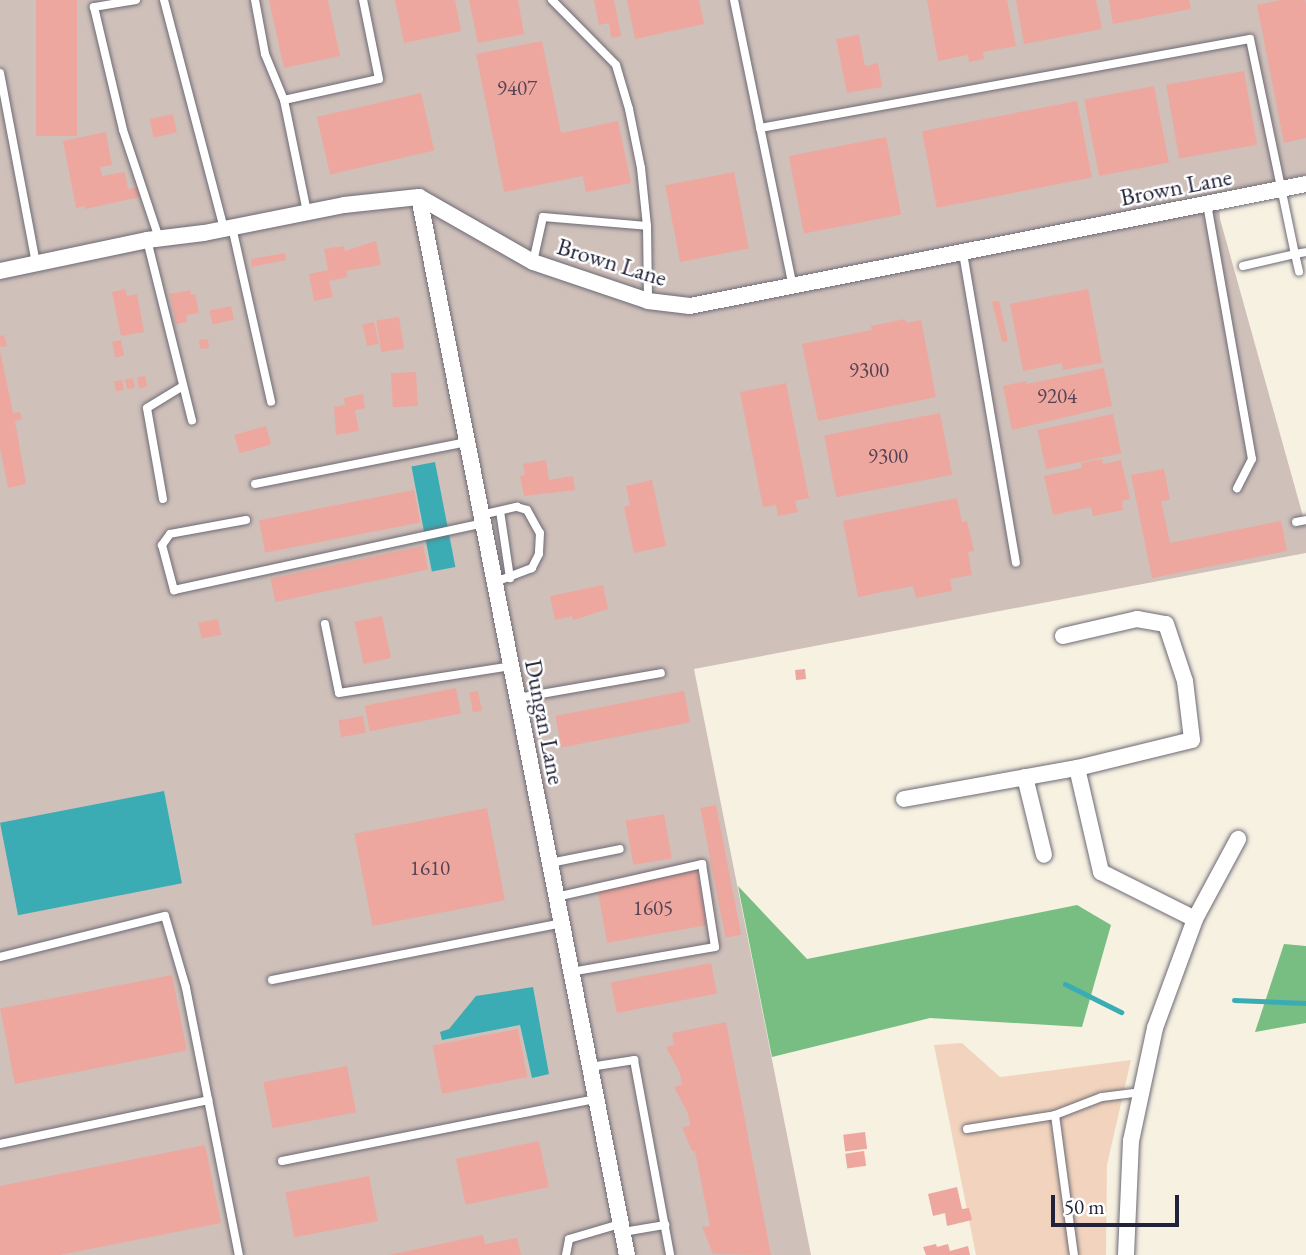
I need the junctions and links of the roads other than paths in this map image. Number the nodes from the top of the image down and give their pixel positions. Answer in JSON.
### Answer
{"nodes":[{"id":1,"x":136,"y":0,"type":"edge"},
{"id":2,"x":164,"y":0,"type":"edge"},
{"id":3,"x":255,"y":0,"type":"edge"},
{"id":4,"x":362,"y":0,"type":"edge"},
{"id":5,"x":552,"y":0,"type":"edge"},
{"id":6,"x":734,"y":0,"type":"edge"},
{"id":7,"x":0,"y":73,"type":"edge"},
{"id":8,"x":285,"y":100,"type":"junction"},
{"id":9,"x":760,"y":128,"type":"junction"},
{"id":10,"x":1306,"y":184,"type":"edge"},
{"id":11,"x":1279,"y":190,"type":"junction"},
{"id":12,"x":419,"y":197,"type":"junction"},
{"id":13,"x":1207,"y":204,"type":"junction"},
{"id":14,"x":307,"y":212,"type":"junction"},
{"id":15,"x":647,"y":226,"type":"junction"},
{"id":16,"x":228,"y":228,"type":"junction"},
{"id":17,"x":153,"y":239,"type":"junction"},
{"id":18,"x":1306,"y":252,"type":"edge"},
{"id":19,"x":963,"y":253,"type":"junction"},
{"id":20,"x":1295,"y":254,"type":"junction"},
{"id":21,"x":533,"y":262,"type":"junction"},
{"id":22,"x":36,"y":264,"type":"junction"},
{"id":23,"x":1243,"y":266,"type":"dead end"},
{"id":24,"x":0,"y":271,"type":"edge"},
{"id":25,"x":1299,"y":272,"type":"dead end"},
{"id":26,"x":793,"y":287,"type":"junction"},
{"id":27,"x":648,"y":300,"type":"junction"},
{"id":28,"x":183,"y":386,"type":"junction"},
{"id":29,"x":271,"y":402,"type":"dead end"},
{"id":30,"x":192,"y":420,"type":"dead end"},
{"id":31,"x":467,"y":442,"type":"junction"},
{"id":32,"x":255,"y":484,"type":"dead end"},
{"id":33,"x":1237,"y":488,"type":"dead end"},
{"id":34,"x":163,"y":499,"type":"dead end"},
{"id":35,"x":500,"y":511,"type":"junction"},
{"id":36,"x":482,"y":519,"type":"junction"},
{"id":37,"x":246,"y":520,"type":"dead end"},
{"id":38,"x":1306,"y":520,"type":"edge"},
{"id":39,"x":1296,"y":522,"type":"dead end"},
{"id":40,"x":1016,"y":563,"type":"dead end"},
{"id":41,"x":502,"y":580,"type":"junction"},
{"id":42,"x":325,"y":624,"type":"dead end"},
{"id":43,"x":1063,"y":636,"type":"dead end"},
{"id":44,"x":511,"y":666,"type":"junction"},
{"id":45,"x":662,"y":673,"type":"dead end"},
{"id":46,"x":517,"y":698,"type":"junction"},
{"id":47,"x":1077,"y":768,"type":"junction"},
{"id":48,"x":1025,"y":777,"type":"junction"},
{"id":49,"x":904,"y":799,"type":"dead end"},
{"id":50,"x":1238,"y":839,"type":"dead end"},
{"id":51,"x":620,"y":849,"type":"dead end"},
{"id":52,"x":1044,"y":855,"type":"dead end"},
{"id":53,"x":550,"y":863,"type":"junction"},
{"id":54,"x":556,"y":897,"type":"junction"},
{"id":55,"x":1195,"y":919,"type":"junction"},
{"id":56,"x":562,"y":923,"type":"junction"},
{"id":57,"x":0,"y":957,"type":"edge"},
{"id":58,"x":571,"y":972,"type":"junction"},
{"id":59,"x":272,"y":980,"type":"dead end"},
{"id":60,"x":590,"y":1067,"type":"junction"},
{"id":61,"x":1142,"y":1092,"type":"junction"},
{"id":62,"x":596,"y":1099,"type":"junction"},
{"id":63,"x":208,"y":1100,"type":"junction"},
{"id":64,"x":1055,"y":1115,"type":"junction"},
{"id":65,"x":967,"y":1129,"type":"dead end"},
{"id":66,"x":0,"y":1144,"type":"edge"},
{"id":67,"x":282,"y":1161,"type":"dead end"},
{"id":68,"x":664,"y":1224,"type":"junction"},
{"id":69,"x":621,"y":1228,"type":"junction"},
{"id":70,"x":239,"y":1255,"type":"edge"},
{"id":71,"x":566,"y":1255,"type":"edge"},
{"id":72,"x":627,"y":1255,"type":"edge"},
{"id":73,"x":670,"y":1255,"type":"edge"},
{"id":74,"x":1074,"y":1255,"type":"edge"},
{"id":75,"x":1118,"y":1255,"type":"edge"},
{"id":76,"x":1126,"y":1255,"type":"edge"}],
"edges":[{"from":1,"to":17,"type":"lane"},
{"from":2,"to":16,"type":"lane"},
{"from":3,"to":8,"type":"lane"},
{"from":4,"to":8,"type":"lane"},
{"from":5,"to":15,"type":"lane"},
{"from":6,"to":9,"type":"lane"},
{"from":7,"to":22,"type":"lane"},
{"from":8,"to":14,"type":"lane"},
{"from":9,"to":11,"type":"lane"},
{"from":9,"to":26,"type":"lane"},
{"from":10,"to":11,"type":"street","name":"Brown Lane"},
{"from":11,"to":13,"type":"street","name":"Brown Lane"},
{"from":11,"to":20,"type":"lane"},
{"from":12,"to":14,"type":"street"},
{"from":12,"to":21,"type":"street","name":"Brown Lane"},
{"from":12,"to":31,"type":"street","name":"Dungan Lane"},
{"from":13,"to":19,"type":"street","name":"Brown Lane"},
{"from":13,"to":33,"type":"lane"},
{"from":14,"to":16,"type":"street"},
{"from":15,"to":21,"type":"lane"},
{"from":15,"to":27,"type":"lane"},
{"from":16,"to":17,"type":"street"},
{"from":16,"to":29,"type":"lane"},
{"from":17,"to":22,"type":"street"},
{"from":17,"to":28,"type":"lane"},
{"from":18,"to":20,"type":"lane"},
{"from":19,"to":26,"type":"street","name":"Brown Lane"},
{"from":19,"to":40,"type":"lane"},
{"from":20,"to":23,"type":"lane"},
{"from":20,"to":25,"type":"lane"},
{"from":21,"to":27,"type":"street","name":"Brown Lane"},
{"from":22,"to":24,"type":"street"},
{"from":26,"to":27,"type":"street","name":"Brown Lane"},
{"from":28,"to":30,"type":"lane"},
{"from":28,"to":34,"type":"lane"},
{"from":31,"to":32,"type":"lane"},
{"from":31,"to":36,"type":"street","name":"Dungan Lane"},
{"from":35,"to":36,"type":"lane"},
{"from":35,"to":41,"type":"lane"},
{"from":35,"to":41,"type":"lane"},
{"from":36,"to":37,"type":"lane"},
{"from":36,"to":41,"type":"street","name":"Dungan Lane"},
{"from":38,"to":39,"type":"lane"},
{"from":41,"to":44,"type":"street","name":"Dungan Lane"},
{"from":42,"to":44,"type":"lane"},
{"from":43,"to":47,"type":"street"},
{"from":44,"to":46,"type":"street","name":"Dungan Lane"},
{"from":45,"to":46,"type":"lane"},
{"from":46,"to":53,"type":"street","name":"Dungan Lane"},
{"from":47,"to":48,"type":"street"},
{"from":47,"to":55,"type":"street"},
{"from":48,"to":49,"type":"street"},
{"from":48,"to":52,"type":"street"},
{"from":50,"to":55,"type":"street"},
{"from":51,"to":53,"type":"lane"},
{"from":53,"to":54,"type":"street","name":"Dungan Lane"},
{"from":54,"to":56,"type":"street","name":"Dungan Lane"},
{"from":54,"to":58,"type":"lane"},
{"from":55,"to":61,"type":"street"},
{"from":56,"to":58,"type":"street","name":"Dungan Lane"},
{"from":56,"to":59,"type":"lane"},
{"from":57,"to":63,"type":"lane"},
{"from":58,"to":60,"type":"street","name":"Dungan Lane"},
{"from":60,"to":62,"type":"street","name":"Dungan Lane"},
{"from":60,"to":68,"type":"lane"},
{"from":61,"to":64,"type":"lane"},
{"from":61,"to":76,"type":"street"},
{"from":62,"to":67,"type":"lane"},
{"from":62,"to":69,"type":"street","name":"Dungan Lane"},
{"from":63,"to":66,"type":"lane"},
{"from":63,"to":70,"type":"lane"},
{"from":64,"to":65,"type":"lane"},
{"from":64,"to":74,"type":"lane"},
{"from":68,"to":69,"type":"lane"},
{"from":68,"to":73,"type":"lane"},
{"from":69,"to":71,"type":"lane"},
{"from":69,"to":72,"type":"street","name":"Dungan Lane"},
{"from":75,"to":76,"type":"lane"}]}
